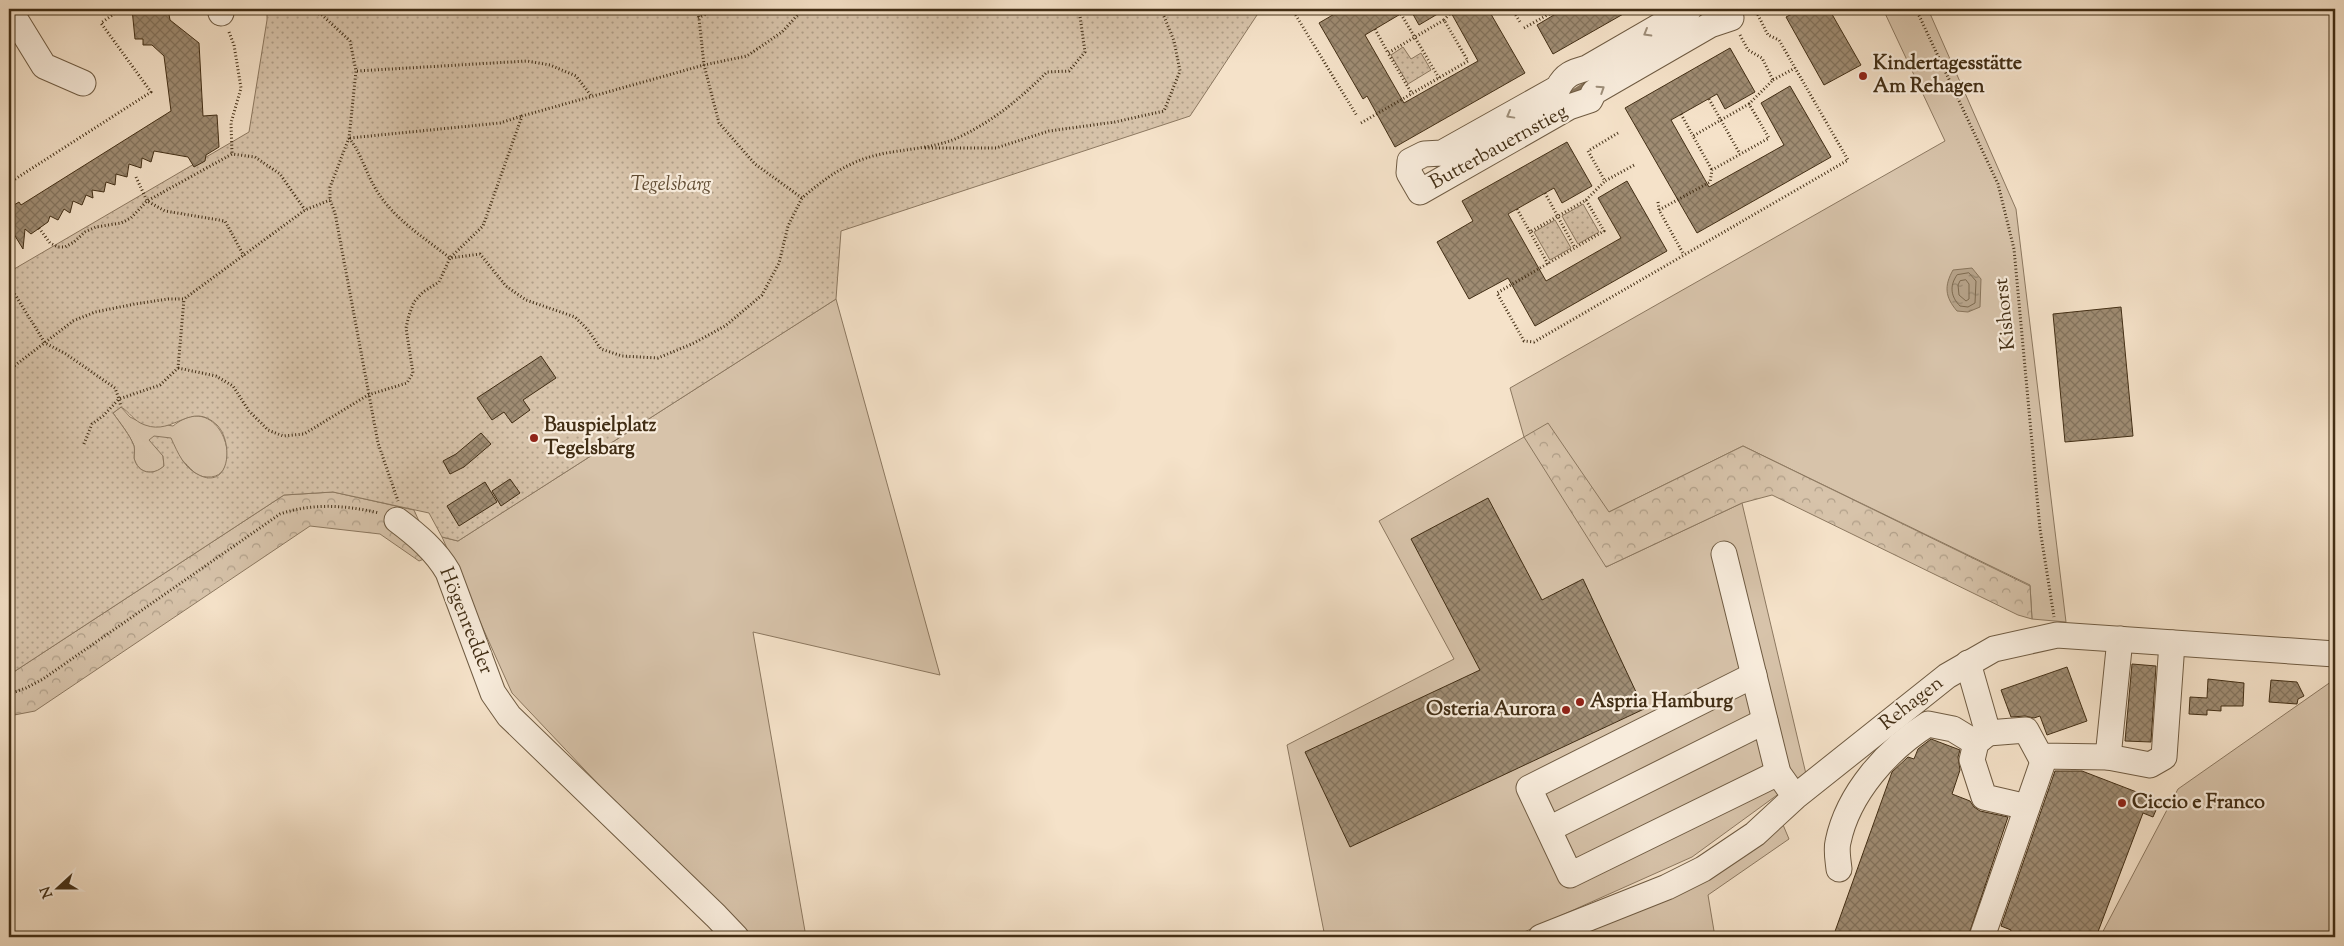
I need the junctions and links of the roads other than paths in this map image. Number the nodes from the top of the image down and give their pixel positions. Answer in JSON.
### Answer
{"nodes":[{"id":1,"x":9,"y":9,"type":"edge"},
{"id":2,"x":1689,"y":9,"type":"edge"},
{"id":3,"x":1732,"y":12,"type":"edge"},
{"id":4,"x":83,"y":83,"type":"dead end"},
{"id":5,"x":1563,"y":98,"type":"junction"},
{"id":6,"x":397,"y":520,"type":"road end"},
{"id":7,"x":1724,"y":554,"type":"dead end"},
{"id":8,"x":2120,"y":639,"type":"junction"},
{"id":9,"x":2172,"y":643,"type":"junction"},
{"id":10,"x":2335,"y":654,"type":"edge"},
{"id":11,"x":1968,"y":663,"type":"junction"},
{"id":12,"x":1754,"y":675,"type":"junction"},
{"id":13,"x":1765,"y":721,"type":"junction"},
{"id":14,"x":1982,"y":738,"type":"junction"},
{"id":15,"x":2045,"y":756,"type":"junction"},
{"id":16,"x":2108,"y":757,"type":"junction"},
{"id":17,"x":1778,"y":773,"type":"junction"},
{"id":18,"x":1795,"y":797,"type":"junction"},
{"id":19,"x":2027,"y":808,"type":"junction"},
{"id":20,"x":1549,"y":830,"type":"junction"},
{"id":21,"x":1839,"y":869,"type":"dead end"},
{"id":22,"x":736,"y":937,"type":"edge"},
{"id":23,"x":1541,"y":937,"type":"edge"},
{"id":24,"x":1982,"y":937,"type":"edge"}],
"edges":[{"from":1,"to":4,"type":"street"},
{"from":2,"to":5,"type":"street","name":"Butterbauernstieg","one_way":true},
{"from":5,"to":3,"type":"street","name":"Butterbauernstieg","one_way":true},
{"from":5,"to":5,"type":"street","name":"Butterbauernstieg","one_way":true},
{"from":6,"to":22,"type":"street","name":"Högenredder"},
{"from":7,"to":12,"type":"street"},
{"from":8,"to":9,"type":"street","name":"Rehagen"},
{"from":8,"to":11,"type":"street","name":"Rehagen"},
{"from":8,"to":16,"type":"street"},
{"from":9,"to":10,"type":"street","name":"Rehagen"},
{"from":9,"to":16,"type":"street"},
{"from":11,"to":14,"type":"street"},
{"from":11,"to":18,"type":"street","name":"Rehagen"},
{"from":12,"to":13,"type":"street"},
{"from":12,"to":20,"type":"street"},
{"from":13,"to":17,"type":"street"},
{"from":13,"to":20,"type":"street"},
{"from":14,"to":15,"type":"street"},
{"from":14,"to":19,"type":"street"},
{"from":14,"to":21,"type":"street"},
{"from":15,"to":16,"type":"street"},
{"from":15,"to":19,"type":"street"},
{"from":17,"to":18,"type":"street"},
{"from":17,"to":20,"type":"street"},
{"from":18,"to":23,"type":"street","name":"Rehagen"},
{"from":19,"to":24,"type":"street"}]}
